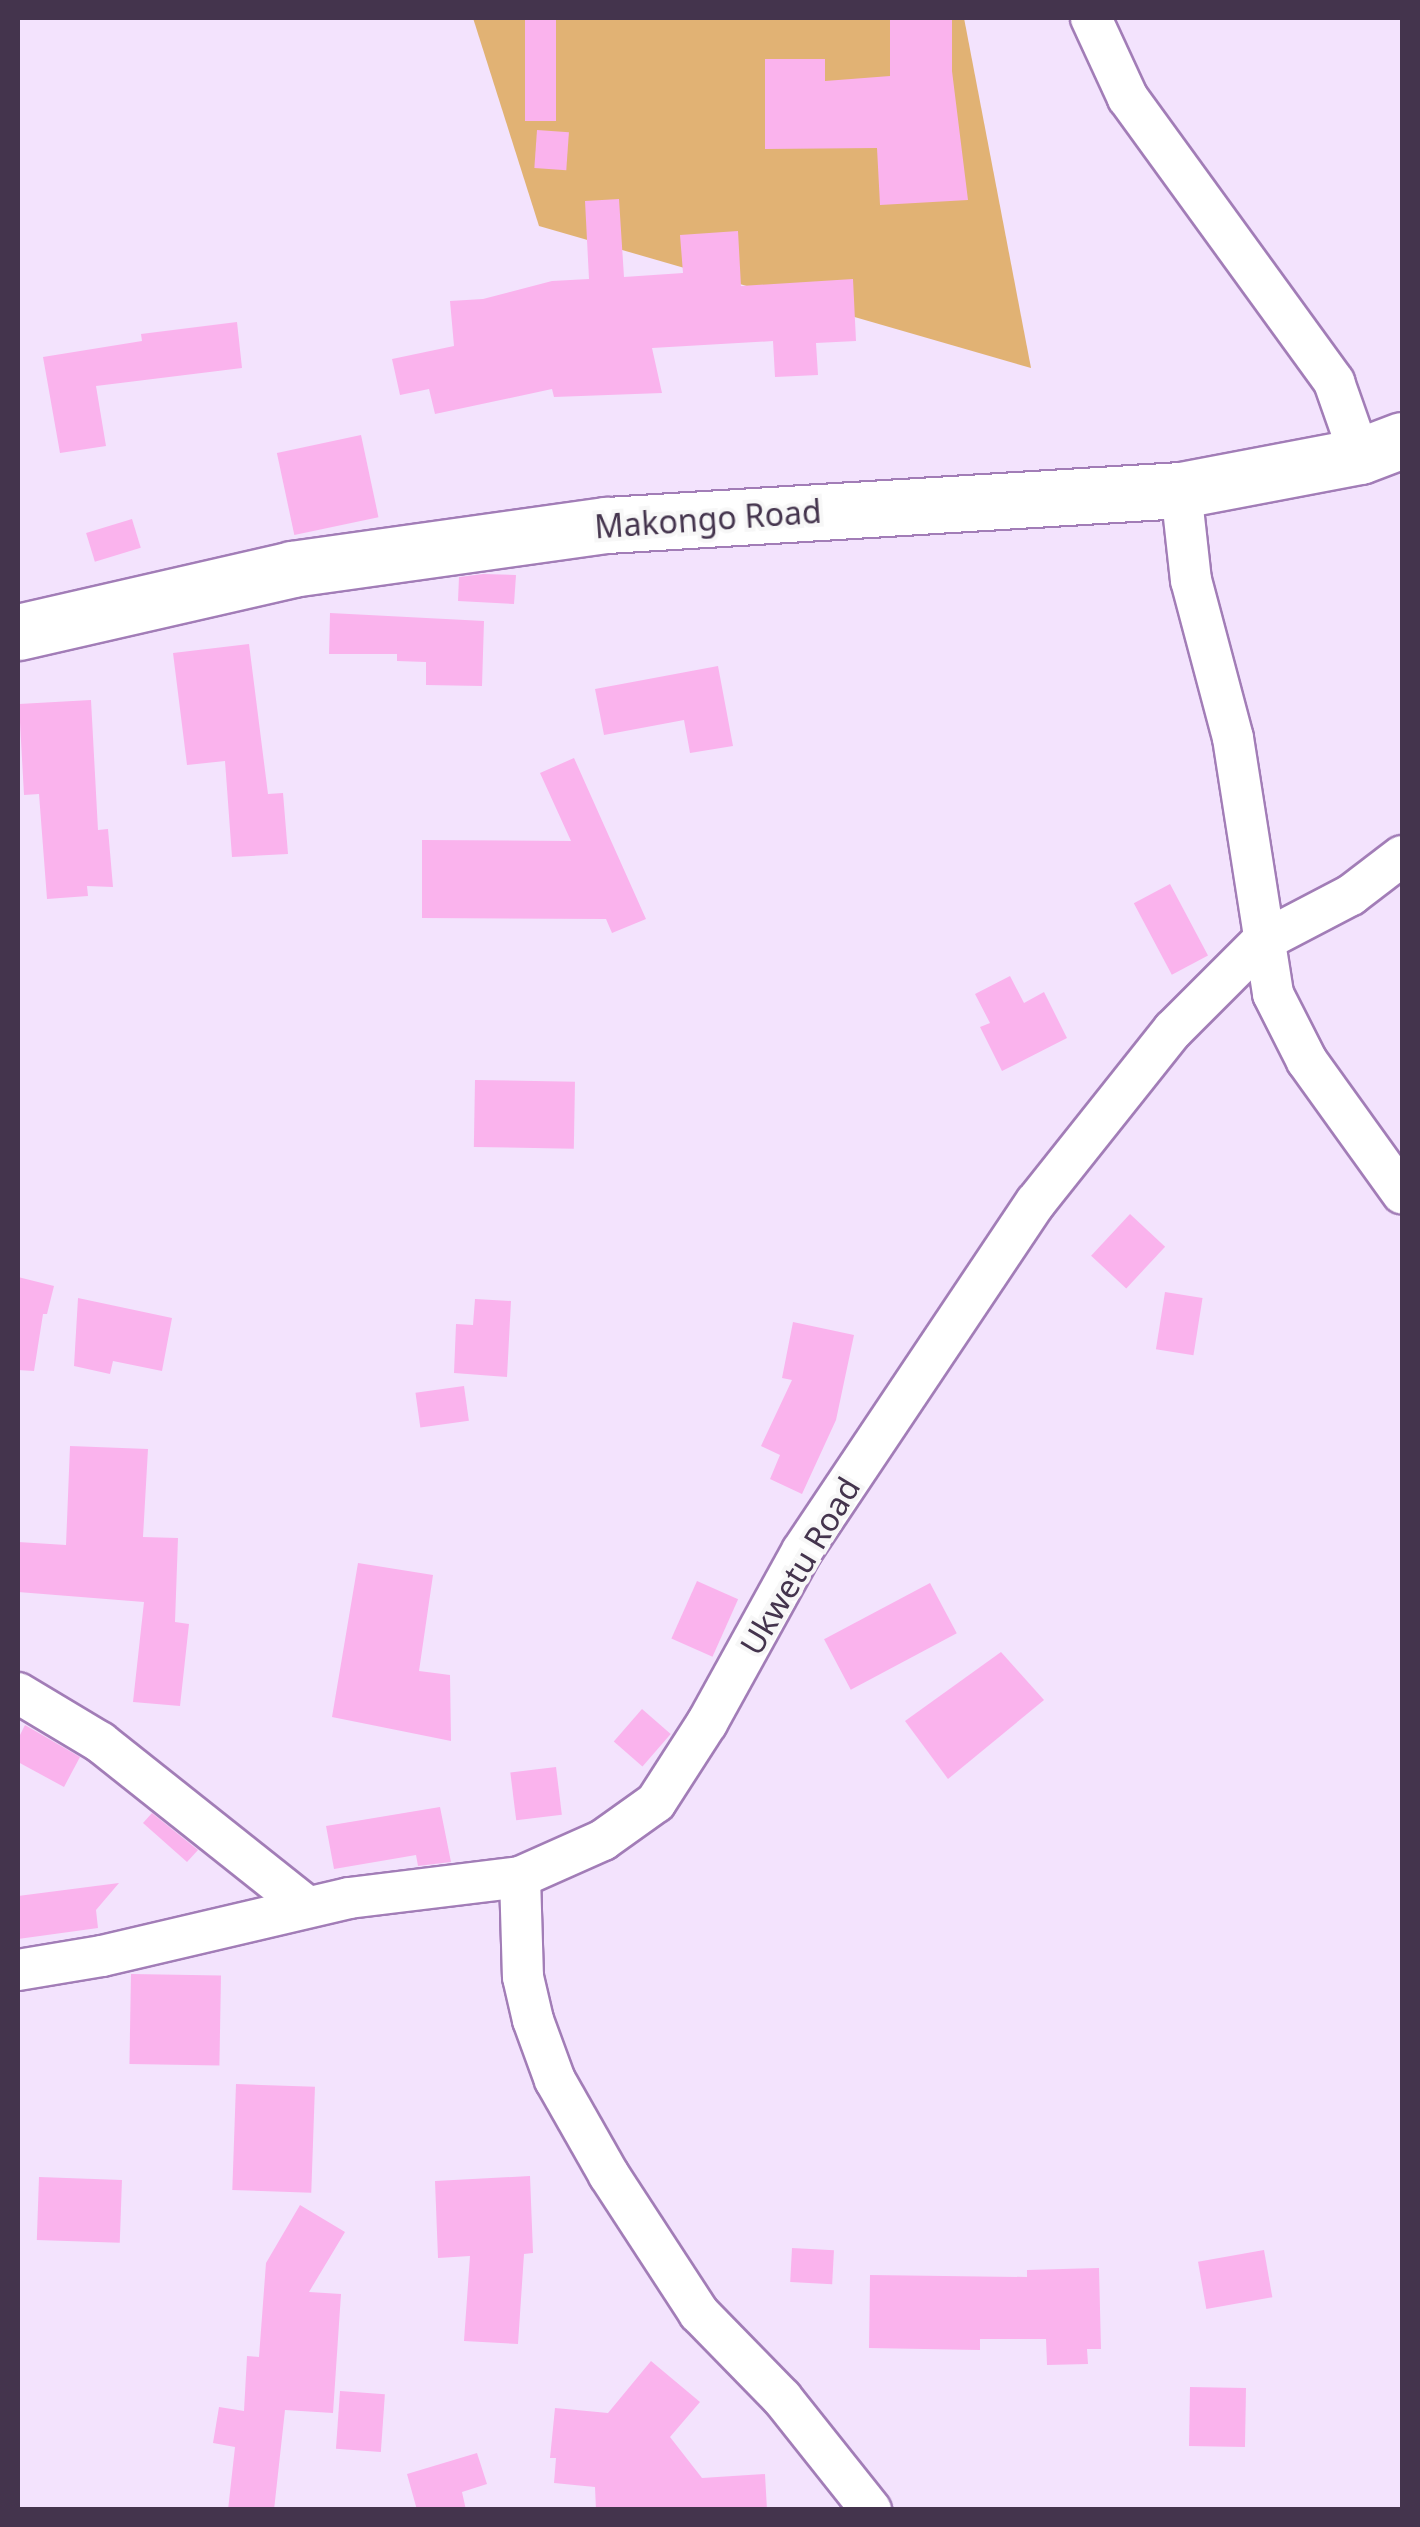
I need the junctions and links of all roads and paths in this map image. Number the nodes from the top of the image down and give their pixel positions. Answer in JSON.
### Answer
{"nodes":[{"id":1,"x":1091,"y":18,"type":"edge"},
{"id":2,"x":1381,"y":448,"type":"edge"},
{"id":3,"x":1181,"y":490,"type":"junction"},
{"id":4,"x":18,"y":632,"type":"edge"},
{"id":5,"x":1402,"y":856,"type":"edge"},
{"id":6,"x":1261,"y":942,"type":"junction"},
{"id":7,"x":1402,"y":1193,"type":"edge"},
{"id":8,"x":18,"y":1694,"type":"edge"},
{"id":9,"x":520,"y":1876,"type":"junction"},
{"id":10,"x":306,"y":1906,"type":"junction"},
{"id":11,"x":18,"y":1970,"type":"edge"},
{"id":12,"x":870,"y":2510,"type":"edge"}],
"edges":[{"from":1,"to":2,"type":"street"},
{"from":2,"to":3,"type":"street","name":"Makongo Road"},
{"from":3,"to":4,"type":"street","name":"Makongo Road"},
{"from":3,"to":6,"type":"street"},
{"from":5,"to":6,"type":"street","name":"Ukwetu Road"},
{"from":6,"to":7,"type":"street"},
{"from":6,"to":9,"type":"street","name":"Ukwetu Road"},
{"from":8,"to":10,"type":"street"},
{"from":9,"to":10,"type":"street","name":"Ukwetu Road"},
{"from":9,"to":12,"type":"street"},
{"from":10,"to":11,"type":"street","name":"Ukwetu Road"}]}
